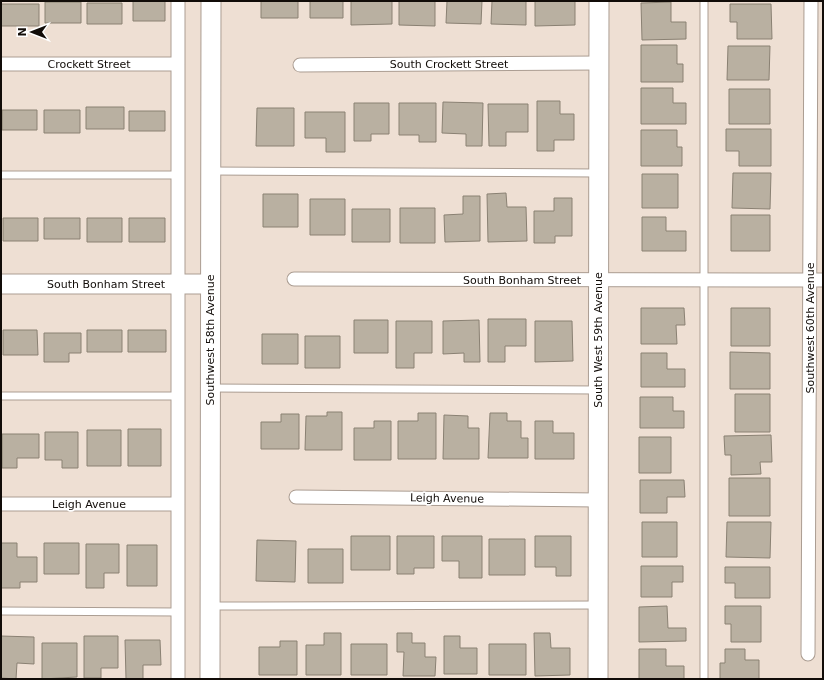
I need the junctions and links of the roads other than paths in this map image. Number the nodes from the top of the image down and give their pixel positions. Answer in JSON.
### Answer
{"nodes":[{"id":1,"x":178,"y":1,"type":"edge"},
{"id":2,"x":211,"y":1,"type":"edge"},
{"id":3,"x":599,"y":1,"type":"edge"},
{"id":4,"x":704,"y":1,"type":"edge"},
{"id":5,"x":811,"y":1,"type":"edge"},
{"id":6,"x":599,"y":63,"type":"junction"},
{"id":7,"x":1,"y":64,"type":"edge"},
{"id":8,"x":178,"y":64,"type":"junction"},
{"id":9,"x":300,"y":65,"type":"dead end"},
{"id":10,"x":210,"y":171,"type":"junction"},
{"id":11,"x":599,"y":172,"type":"junction"},
{"id":12,"x":1,"y":175,"type":"edge"},
{"id":13,"x":178,"y":175,"type":"junction"},
{"id":14,"x":294,"y":279,"type":"dead end"},
{"id":15,"x":598,"y":280,"type":"junction"},
{"id":16,"x":704,"y":280,"type":"junction"},
{"id":17,"x":810,"y":280,"type":"junction"},
{"id":18,"x":823,"y":280,"type":"edge"},
{"id":19,"x":1,"y":284,"type":"edge"},
{"id":20,"x":178,"y":284,"type":"junction"},
{"id":21,"x":210,"y":284,"type":"junction"},
{"id":22,"x":210,"y":388,"type":"junction"},
{"id":23,"x":598,"y":390,"type":"junction"},
{"id":24,"x":1,"y":396,"type":"edge"},
{"id":25,"x":178,"y":396,"type":"junction"},
{"id":26,"x":296,"y":497,"type":"dead end"},
{"id":27,"x":598,"y":500,"type":"junction"},
{"id":28,"x":1,"y":504,"type":"edge"},
{"id":29,"x":178,"y":504,"type":"junction"},
{"id":30,"x":598,"y":605,"type":"junction"},
{"id":31,"x":210,"y":606,"type":"junction"},
{"id":32,"x":1,"y":611,"type":"edge"},
{"id":33,"x":178,"y":612,"type":"junction"},
{"id":34,"x":808,"y":654,"type":"dead end"},
{"id":35,"x":178,"y":679,"type":"edge"},
{"id":36,"x":210,"y":679,"type":"edge"},
{"id":37,"x":598,"y":679,"type":"edge"},
{"id":38,"x":704,"y":679,"type":"edge"}],
"edges":[{"from":1,"to":8,"type":"street"},
{"from":2,"to":10,"type":"street","name":"Southwest 58th Avenue"},
{"from":3,"to":6,"type":"street","name":"South West 59th Avenue"},
{"from":4,"to":16,"type":"lane"},
{"from":5,"to":17,"type":"street","name":"Southwest 60th Avenue"},
{"from":6,"to":9,"type":"street","name":"South Crockett Street"},
{"from":6,"to":11,"type":"street","name":"South West 59th Avenue"},
{"from":7,"to":8,"type":"street","name":"Crockett Street"},
{"from":8,"to":13,"type":"street"},
{"from":10,"to":11,"type":"lane"},
{"from":10,"to":21,"type":"street","name":"Southwest 58th Avenue"},
{"from":11,"to":15,"type":"street","name":"South West 59th Avenue"},
{"from":12,"to":13,"type":"lane"},
{"from":13,"to":20,"type":"street"},
{"from":14,"to":15,"type":"street","name":"South Bonham Street"},
{"from":15,"to":16,"type":"street","name":"South Bonham Street"},
{"from":15,"to":23,"type":"street","name":"South West 59th Avenue"},
{"from":16,"to":17,"type":"street","name":"South Bonham Street"},
{"from":16,"to":38,"type":"lane"},
{"from":17,"to":18,"type":"street","name":"South Bonham Street"},
{"from":17,"to":34,"type":"street","name":"Southwest 60th Avenue"},
{"from":19,"to":20,"type":"street","name":"South Bonham Street"},
{"from":20,"to":21,"type":"street","name":"South Bonham Street"},
{"from":20,"to":25,"type":"street"},
{"from":21,"to":22,"type":"street","name":"Southwest 58th Avenue"},
{"from":22,"to":23,"type":"lane"},
{"from":22,"to":31,"type":"street","name":"Southwest 58th Avenue"},
{"from":23,"to":27,"type":"street","name":"South West 59th Avenue"},
{"from":24,"to":25,"type":"lane"},
{"from":25,"to":29,"type":"street"},
{"from":26,"to":27,"type":"street","name":"Leigh Avenue"},
{"from":27,"to":30,"type":"street","name":"South West 59th Avenue"},
{"from":28,"to":29,"type":"street","name":"Leigh Avenue"},
{"from":29,"to":33,"type":"street"},
{"from":30,"to":31,"type":"lane"},
{"from":30,"to":37,"type":"street","name":"South West 59th Avenue"},
{"from":31,"to":36,"type":"street","name":"Southwest 58th Avenue"},
{"from":32,"to":33,"type":"lane"},
{"from":33,"to":35,"type":"street"}]}
